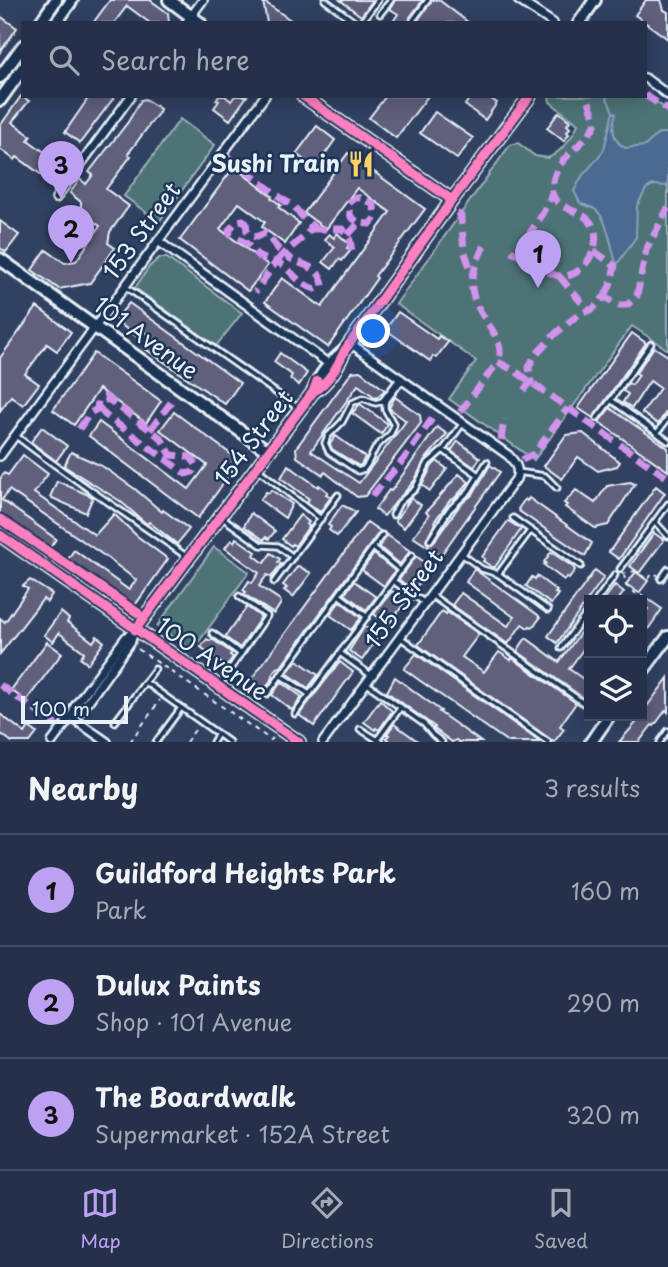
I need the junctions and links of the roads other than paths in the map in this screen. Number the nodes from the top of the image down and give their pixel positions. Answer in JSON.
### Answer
{"nodes":[{"id":1,"x":56,"y":0,"type":"edge"},
{"id":2,"x":72,"y":0,"type":"edge"},
{"id":3,"x":169,"y":0,"type":"edge"},
{"id":4,"x":203,"y":0,"type":"edge"},
{"id":5,"x":325,"y":0,"type":"edge"},
{"id":6,"x":378,"y":0,"type":"edge"},
{"id":7,"x":391,"y":0,"type":"edge"},
{"id":8,"x":428,"y":0,"type":"edge"},
{"id":9,"x":518,"y":0,"type":"edge"},
{"id":10,"x":595,"y":0,"type":"edge"},
{"id":11,"x":603,"y":0,"type":"edge"},
{"id":12,"x":380,"y":15,"type":"dead end"},
{"id":13,"x":413,"y":20,"type":"dead end"},
{"id":14,"x":41,"y":21,"type":"edge"},
{"id":15,"x":57,"y":21,"type":"edge"},
{"id":16,"x":192,"y":21,"type":"edge"},
{"id":17,"x":356,"y":21,"type":"edge"},
{"id":18,"x":361,"y":21,"type":"edge"},
{"id":19,"x":549,"y":21,"type":"edge"},
{"id":20,"x":580,"y":21,"type":"edge"},
{"id":21,"x":588,"y":21,"type":"edge"},
{"id":22,"x":21,"y":49,"type":"edge"},
{"id":23,"x":21,"y":71,"type":"edge"},
{"id":24,"x":0,"y":77,"type":"edge"},
{"id":25,"x":647,"y":79,"type":"edge"},
{"id":26,"x":668,"y":95,"type":"edge"},
{"id":27,"x":130,"y":98,"type":"edge"},
{"id":28,"x":264,"y":98,"type":"edge"},
{"id":29,"x":306,"y":98,"type":"edge"},
{"id":30,"x":528,"y":98,"type":"edge"},
{"id":31,"x":0,"y":100,"type":"edge"},
{"id":32,"x":55,"y":198,"type":"dead end"},
{"id":33,"x":452,"y":200,"type":"junction"},
{"id":34,"x":158,"y":241,"type":"junction"},
{"id":35,"x":0,"y":259,"type":"edge"},
{"id":36,"x":125,"y":286,"type":"junction"},
{"id":37,"x":94,"y":327,"type":"junction"},
{"id":38,"x":651,"y":344,"type":"dead end"},
{"id":39,"x":348,"y":347,"type":"junction"},
{"id":40,"x":329,"y":364,"type":"junction"},
{"id":41,"x":401,"y":379,"type":"junction"},
{"id":42,"x":313,"y":392,"type":"junction"},
{"id":43,"x":385,"y":400,"type":"junction"},
{"id":44,"x":611,"y":400,"type":"junction"},
{"id":45,"x":300,"y":409,"type":"junction"},
{"id":46,"x":597,"y":418,"type":"dead end"},
{"id":47,"x":668,"y":418,"type":"edge"},
{"id":48,"x":463,"y":423,"type":"junction"},
{"id":49,"x":657,"y":433,"type":"junction"},
{"id":50,"x":15,"y":435,"type":"junction"},
{"id":51,"x":668,"y":441,"type":"edge"},
{"id":52,"x":443,"y":450,"type":"junction"},
{"id":53,"x":268,"y":451,"type":"junction"},
{"id":54,"x":0,"y":456,"type":"edge"},
{"id":55,"x":487,"y":462,"type":"dead end"},
{"id":56,"x":256,"y":467,"type":"junction"},
{"id":57,"x":477,"y":474,"type":"junction"},
{"id":58,"x":517,"y":475,"type":"junction"},
{"id":59,"x":557,"y":488,"type":"dead end"},
{"id":60,"x":338,"y":495,"type":"dead end"},
{"id":61,"x":668,"y":504,"type":"edge"},
{"id":62,"x":393,"y":515,"type":"dead end"},
{"id":63,"x":220,"y":516,"type":"junction"},
{"id":64,"x":513,"y":518,"type":"dead end"},
{"id":65,"x":321,"y":519,"type":"junction"},
{"id":66,"x":655,"y":522,"type":"junction"},
{"id":67,"x":530,"y":530,"type":"junction"},
{"id":68,"x":0,"y":535,"type":"edge"},
{"id":69,"x":382,"y":535,"type":"dead end"},
{"id":70,"x":668,"y":536,"type":"edge"},
{"id":71,"x":430,"y":540,"type":"dead end"},
{"id":72,"x":373,"y":548,"type":"junction"},
{"id":73,"x":461,"y":554,"type":"junction"},
{"id":74,"x":412,"y":555,"type":"dead end"},
{"id":75,"x":293,"y":557,"type":"junction"},
{"id":76,"x":189,"y":559,"type":"junction"},
{"id":77,"x":581,"y":566,"type":"dead end"},
{"id":78,"x":620,"y":569,"type":"dead end"},
{"id":79,"x":668,"y":569,"type":"edge"},
{"id":80,"x":401,"y":570,"type":"junction"},
{"id":81,"x":498,"y":574,"type":"junction"},
{"id":82,"x":615,"y":575,"type":"dead end"},
{"id":83,"x":661,"y":578,"type":"road end"},
{"id":84,"x":393,"y":581,"type":"junction"},
{"id":85,"x":274,"y":582,"type":"dead end"},
{"id":86,"x":339,"y":595,"type":"junction"},
{"id":87,"x":431,"y":595,"type":"junction"},
{"id":88,"x":601,"y":595,"type":"edge"},
{"id":89,"x":239,"y":596,"type":"dead end"},
{"id":90,"x":425,"y":603,"type":"junction"},
{"id":91,"x":548,"y":610,"type":"dead end"},
{"id":92,"x":367,"y":617,"type":"junction"},
{"id":93,"x":584,"y":617,"type":"edge"},
{"id":94,"x":582,"y":620,"type":"joint"},
{"id":95,"x":133,"y":632,"type":"junction"},
{"id":96,"x":212,"y":633,"type":"dead end"},
{"id":97,"x":668,"y":636,"type":"edge"},
{"id":98,"x":400,"y":637,"type":"junction"},
{"id":99,"x":561,"y":648,"type":"dead end"},
{"id":100,"x":340,"y":653,"type":"junction"},
{"id":101,"x":241,"y":654,"type":"junction"},
{"id":102,"x":647,"y":655,"type":"edge"},
{"id":103,"x":155,"y":668,"type":"dead end"},
{"id":104,"x":280,"y":675,"type":"junction"},
{"id":105,"x":372,"y":676,"type":"junction"},
{"id":106,"x":145,"y":682,"type":"junction"},
{"id":107,"x":366,"y":683,"type":"junction"},
{"id":108,"x":218,"y":687,"type":"junction"},
{"id":109,"x":267,"y":694,"type":"dead end"},
{"id":110,"x":309,"y":694,"type":"junction"},
{"id":111,"x":584,"y":703,"type":"edge"},
{"id":112,"x":401,"y":707,"type":"junction"},
{"id":113,"x":181,"y":708,"type":"junction"},
{"id":114,"x":295,"y":714,"type":"dead end"},
{"id":115,"x":72,"y":715,"type":"junction"},
{"id":116,"x":604,"y":721,"type":"edge"},
{"id":117,"x":115,"y":722,"type":"dead end"},
{"id":118,"x":360,"y":729,"type":"dead end"},
{"id":119,"x":668,"y":731,"type":"edge"},
{"id":120,"x":218,"y":734,"type":"junction"},
{"id":121,"x":379,"y":741,"type":"edge"},
{"id":122,"x":52,"y":742,"type":"edge"},
{"id":123,"x":107,"y":742,"type":"edge"},
{"id":124,"x":156,"y":742,"type":"edge"},
{"id":125,"x":213,"y":742,"type":"edge"},
{"id":126,"x":229,"y":742,"type":"edge"},
{"id":127,"x":299,"y":742,"type":"edge"},
{"id":128,"x":323,"y":742,"type":"edge"},
{"id":129,"x":442,"y":742,"type":"edge"},
{"id":130,"x":548,"y":742,"type":"edge"},
{"id":131,"x":591,"y":742,"type":"edge"},
{"id":132,"x":660,"y":742,"type":"edge"}],
"edges":[{"from":1,"to":14,"type":"main road"},
{"from":2,"to":15,"type":"main road"},
{"from":3,"to":16,"type":"main road"},
{"from":4,"to":16,"type":"street"},
{"from":5,"to":17,"type":"lane"},
{"from":6,"to":18,"type":"lane"},
{"from":7,"to":12,"type":"lane"},
{"from":8,"to":13,"type":"lane"},
{"from":9,"to":19,"type":"street"},
{"from":10,"to":20,"type":"main road"},
{"from":11,"to":21,"type":"main road"},
{"from":22,"to":24,"type":"main road"},
{"from":23,"to":31,"type":"main road"},
{"from":25,"to":26,"type":"street"},
{"from":27,"to":32,"type":"street"},
{"from":28,"to":34,"type":"street","name":"153 Street"},
{"from":29,"to":33,"type":"main road"},
{"from":30,"to":33,"type":"main road","name":"154 Street"},
{"from":33,"to":39,"type":"main road","name":"154 Street"},
{"from":34,"to":36,"type":"street","name":"153 Street"},
{"from":34,"to":40,"type":"street"},
{"from":35,"to":37,"type":"main road","name":"101 Avenue"},
{"from":36,"to":37,"type":"street","name":"153 Street"},
{"from":36,"to":45,"type":"lane"},
{"from":37,"to":50,"type":"street","name":"153 Street"},
{"from":37,"to":53,"type":"main road","name":"101 Avenue"},
{"from":38,"to":44,"type":"lane"},
{"from":39,"to":40,"type":"main road","name":"154 Street"},
{"from":39,"to":41,"type":"street"},
{"from":39,"to":42,"type":"main road","name":"154 Street"},
{"from":40,"to":42,"type":"main road","name":"154 Street"},
{"from":41,"to":43,"type":"street"},
{"from":41,"to":48,"type":"street"},
{"from":42,"to":45,"type":"main road","name":"154 Street"},
{"from":43,"to":43,"type":"lane"},
{"from":44,"to":46,"type":"lane"},
{"from":44,"to":49,"type":"lane"},
{"from":45,"to":53,"type":"main road","name":"154 Street"},
{"from":47,"to":49,"type":"lane"},
{"from":48,"to":52,"type":"lane"},
{"from":48,"to":58,"type":"street"},
{"from":49,"to":51,"type":"lane"},
{"from":50,"to":54,"type":"street","name":"153 Street"},
{"from":50,"to":76,"type":"lane"},
{"from":52,"to":57,"type":"lane"},
{"from":52,"to":62,"type":"lane"},
{"from":53,"to":56,"type":"main road","name":"154 Street"},
{"from":55,"to":57,"type":"lane"},
{"from":56,"to":63,"type":"main road","name":"154 Street"},
{"from":56,"to":65,"type":"lane","name":"154 Street"},
{"from":57,"to":71,"type":"lane"},
{"from":58,"to":59,"type":"lane"},
{"from":58,"to":73,"type":"street","name":"155 Street"},
{"from":60,"to":65,"type":"lane"},
{"from":61,"to":66,"type":"lane"},
{"from":63,"to":75,"type":"lane","name":"154 Street"},
{"from":63,"to":76,"type":"main road","name":"154 Street"},
{"from":64,"to":67,"type":"lane"},
{"from":65,"to":75,"type":"lane"},
{"from":66,"to":70,"type":"lane"},
{"from":66,"to":78,"type":"lane"},
{"from":67,"to":77,"type":"lane"},
{"from":67,"to":81,"type":"lane"},
{"from":68,"to":95,"type":"main road","name":"100 Avenue"},
{"from":69,"to":72,"type":"lane"},
{"from":72,"to":80,"type":"lane"},
{"from":72,"to":86,"type":"lane"},
{"from":73,"to":81,"type":"lane"},
{"from":73,"to":87,"type":"street","name":"155 Street"},
{"from":74,"to":80,"type":"lane"},
{"from":75,"to":85,"type":"lane"},
{"from":76,"to":95,"type":"main road","name":"154 Street"},
{"from":79,"to":83,"type":"lane"},
{"from":80,"to":84,"type":"lane"},
{"from":81,"to":91,"type":"lane"},
{"from":82,"to":88,"type":"lane"},
{"from":84,"to":90,"type":"lane"},
{"from":84,"to":92,"type":"lane"},
{"from":86,"to":92,"type":"lane"},
{"from":86,"to":104,"type":"lane"},
{"from":87,"to":90,"type":"street","name":"155 Street"},
{"from":87,"to":111,"type":"lane"},
{"from":89,"to":101,"type":"lane"},
{"from":90,"to":98,"type":"street","name":"155 Street"},
{"from":92,"to":100,"type":"lane"},
{"from":93,"to":94,"type":"lane"},
{"from":94,"to":99,"type":"lane"},
{"from":95,"to":108,"type":"main road","name":"100 Avenue"},
{"from":95,"to":115,"type":"street","name":"154 Street"},
{"from":96,"to":101,"type":"lane"},
{"from":97,"to":102,"type":"main road"},
{"from":98,"to":105,"type":"street","name":"155 Street"},
{"from":98,"to":130,"type":"lane"},
{"from":100,"to":105,"type":"lane"},
{"from":100,"to":110,"type":"lane"},
{"from":101,"to":108,"type":"lane"},
{"from":103,"to":106,"type":"lane"},
{"from":104,"to":109,"type":"lane"},
{"from":104,"to":110,"type":"lane"},
{"from":105,"to":107,"type":"street","name":"155 Street"},
{"from":106,"to":113,"type":"lane"},
{"from":106,"to":117,"type":"lane"},
{"from":107,"to":112,"type":"lane"},
{"from":107,"to":128,"type":"street","name":"155 Street"},
{"from":108,"to":127,"type":"main road","name":"100 Avenue"},
{"from":110,"to":114,"type":"lane"},
{"from":112,"to":121,"type":"lane"},
{"from":112,"to":129,"type":"lane"},
{"from":113,"to":120,"type":"lane"},
{"from":113,"to":124,"type":"lane"},
{"from":115,"to":122,"type":"street","name":"154 Street"},
{"from":115,"to":123,"type":"street"},
{"from":116,"to":131,"type":"main road"},
{"from":118,"to":121,"type":"lane"},
{"from":119,"to":132,"type":"lane"},
{"from":120,"to":125,"type":"lane"},
{"from":120,"to":126,"type":"lane"}]}
